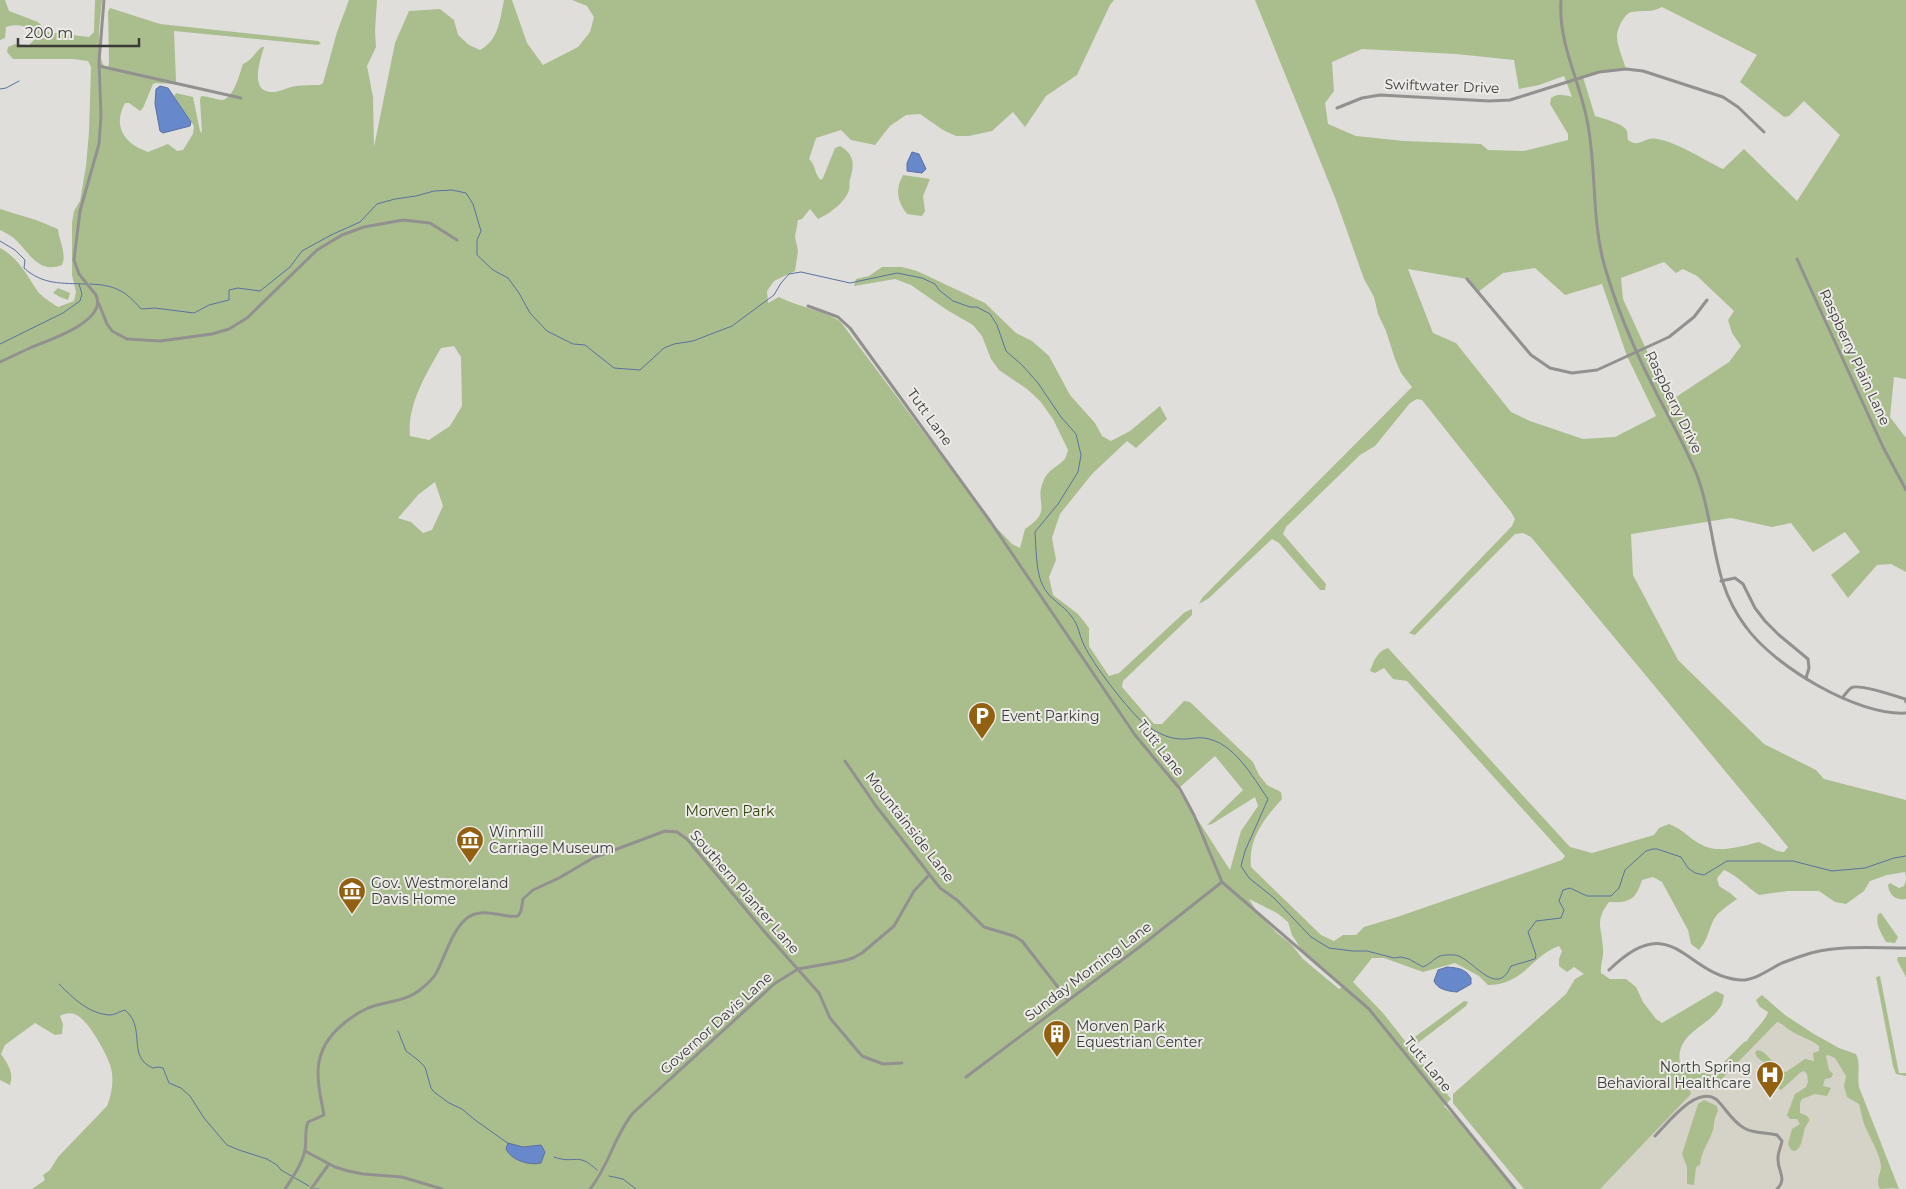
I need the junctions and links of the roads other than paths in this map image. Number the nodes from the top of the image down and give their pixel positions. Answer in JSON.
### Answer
{"nodes":[{"id":1,"x":104,"y":0,"type":"edge"},
{"id":2,"x":1561,"y":1,"type":"edge"},
{"id":3,"x":100,"y":66,"type":"junction"},
{"id":4,"x":1576,"y":79,"type":"junction"},
{"id":5,"x":241,"y":98,"type":"dead end"},
{"id":6,"x":1338,"y":108,"type":"dead end"},
{"id":7,"x":1764,"y":132,"type":"dead end"},
{"id":8,"x":457,"y":240,"type":"dead end"},
{"id":9,"x":1798,"y":259,"type":"dead end"},
{"id":10,"x":1467,"y":279,"type":"dead end"},
{"id":11,"x":1707,"y":300,"type":"dead end"},
{"id":12,"x":98,"y":304,"type":"junction"},
{"id":13,"x":808,"y":306,"type":"dead end"},
{"id":14,"x":1637,"y":352,"type":"junction"},
{"id":15,"x":0,"y":362,"type":"edge"},
{"id":16,"x":1906,"y":490,"type":"edge"},
{"id":17,"x":1721,"y":581,"type":"junction"},
{"id":18,"x":1806,"y":678,"type":"junction"},
{"id":19,"x":1843,"y":698,"type":"junction"},
{"id":20,"x":1906,"y":702,"type":"edge"},
{"id":21,"x":1906,"y":714,"type":"edge"},
{"id":22,"x":845,"y":761,"type":"dead end"},
{"id":23,"x":929,"y":875,"type":"junction"},
{"id":24,"x":1222,"y":882,"type":"junction"},
{"id":25,"x":1906,"y":948,"type":"edge"},
{"id":26,"x":798,"y":969,"type":"junction"},
{"id":27,"x":1609,"y":970,"type":"dead end"},
{"id":28,"x":1068,"y":1000,"type":"junction"},
{"id":29,"x":902,"y":1063,"type":"dead end"},
{"id":30,"x":966,"y":1077,"type":"dead end"},
{"id":31,"x":1655,"y":1136,"type":"dead end"},
{"id":32,"x":305,"y":1151,"type":"junction"},
{"id":33,"x":329,"y":1164,"type":"junction"},
{"id":34,"x":285,"y":1189,"type":"edge"},
{"id":35,"x":311,"y":1189,"type":"edge"},
{"id":36,"x":442,"y":1189,"type":"edge"},
{"id":37,"x":590,"y":1189,"type":"edge"},
{"id":38,"x":1515,"y":1189,"type":"edge"},
{"id":39,"x":1777,"y":1189,"type":"edge"}],
"edges":[{"from":1,"to":3,"type":"street"},
{"from":2,"to":4,"type":"street","name":"Raspberry Drive"},
{"from":3,"to":5,"type":"street"},
{"from":3,"to":12,"type":"street"},
{"from":4,"to":6,"type":"street","name":"Swiftwater Drive"},
{"from":4,"to":7,"type":"street","name":"Swiftwater Drive"},
{"from":4,"to":14,"type":"street","name":"Raspberry Drive"},
{"from":8,"to":12,"type":"street"},
{"from":9,"to":16,"type":"street","name":"Raspberry Plain Lane"},
{"from":10,"to":14,"type":"street"},
{"from":11,"to":14,"type":"street"},
{"from":12,"to":15,"type":"street"},
{"from":13,"to":24,"type":"street","name":"Tutt Lane"},
{"from":14,"to":17,"type":"street","name":"Raspberry Drive"},
{"from":17,"to":18,"type":"street","name":"Raspberry Drive"},
{"from":17,"to":18,"type":"street"},
{"from":18,"to":19,"type":"street","name":"Raspberry Drive"},
{"from":19,"to":20,"type":"street"},
{"from":19,"to":21,"type":"street","name":"Raspberry Drive"},
{"from":22,"to":23,"type":"street","name":"Mountainside Lane"},
{"from":23,"to":26,"type":"street","name":"Governor Davis Lane"},
{"from":23,"to":28,"type":"street","name":"Mountainside Lane"},
{"from":24,"to":28,"type":"street","name":"Sunday Morning Lane"},
{"from":24,"to":38,"type":"street","name":"Tutt Lane"},
{"from":25,"to":27,"type":"street"},
{"from":26,"to":29,"type":"street","name":"Southern Planter Lane"},
{"from":26,"to":32,"type":"street","name":"Southern Planter Lane"},
{"from":26,"to":37,"type":"street","name":"Governor Davis Lane"},
{"from":28,"to":30,"type":"street","name":"Sunday Morning Lane"},
{"from":31,"to":39,"type":"street"},
{"from":32,"to":33,"type":"street"},
{"from":32,"to":34,"type":"street","name":"Southern Planter Lane"},
{"from":33,"to":35,"type":"street"},
{"from":33,"to":36,"type":"street"}]}
